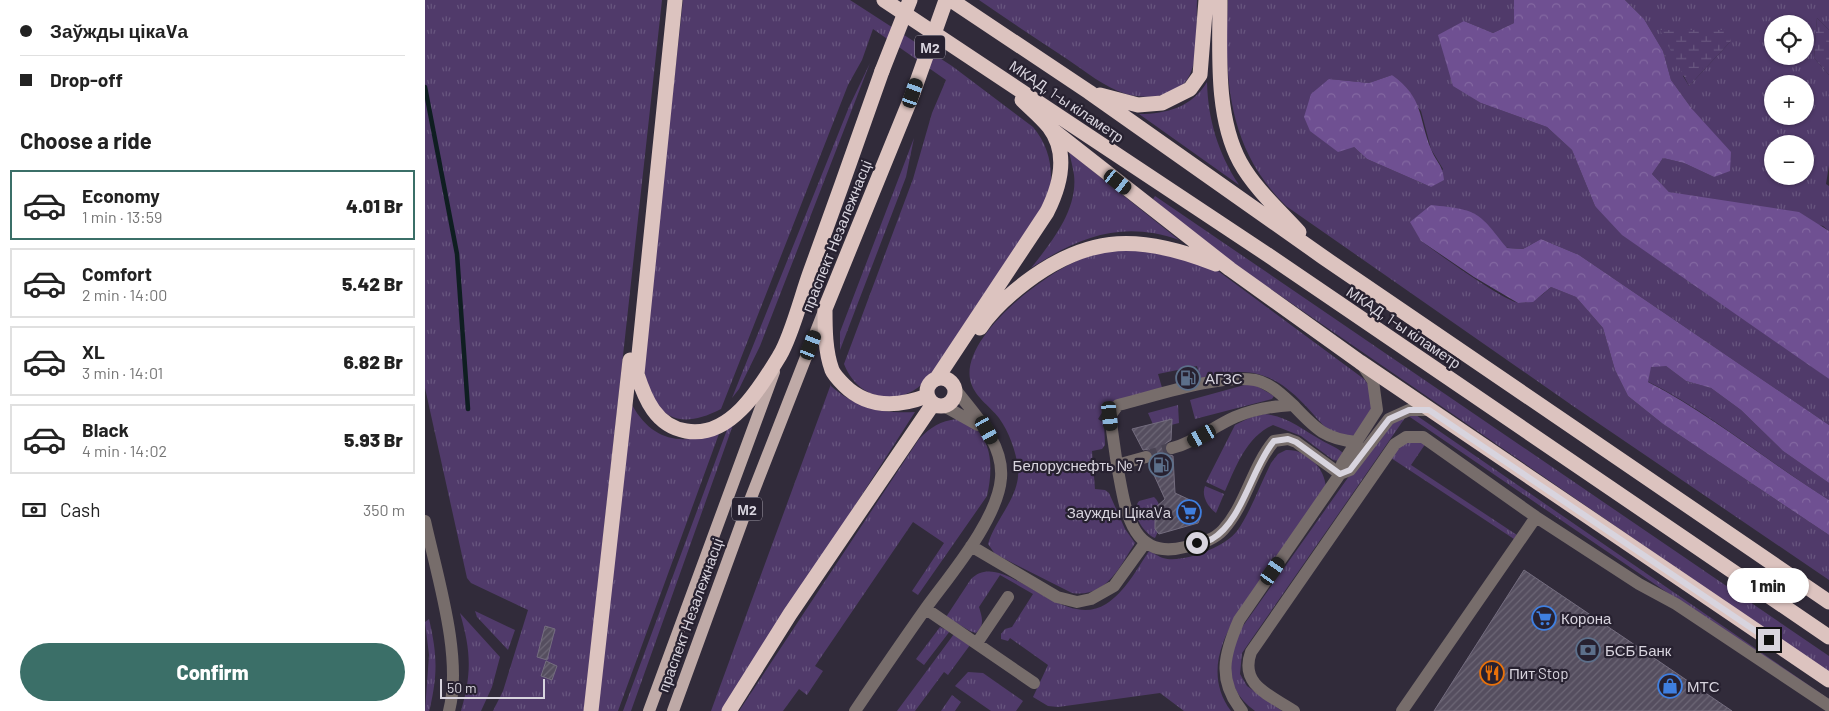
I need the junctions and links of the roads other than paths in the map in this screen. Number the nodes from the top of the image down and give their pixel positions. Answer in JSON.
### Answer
{"nodes":[{"id":1,"x":667,"y":0,"type":"edge"},
{"id":2,"x":675,"y":0,"type":"edge"},
{"id":3,"x":884,"y":0,"type":"edge"},
{"id":4,"x":910,"y":0,"type":"edge"},
{"id":5,"x":946,"y":0,"type":"edge"},
{"id":6,"x":951,"y":0,"type":"edge"},
{"id":7,"x":1206,"y":0,"type":"edge"},
{"id":8,"x":1220,"y":0,"type":"edge"},
{"id":9,"x":1000,"y":77,"type":"junction"},
{"id":10,"x":1089,"y":92,"type":"junction"},
{"id":11,"x":1050,"y":128,"type":"junction"},
{"id":12,"x":1323,"y":257,"type":"junction"},
{"id":13,"x":1230,"y":269,"type":"junction"},
{"id":14,"x":825,"y":308,"type":"junction"},
{"id":15,"x":781,"y":353,"type":"junction"},
{"id":16,"x":1360,"y":362,"type":"junction"},
{"id":17,"x":947,"y":383,"type":"junction"},
{"id":18,"x":934,"y":402,"type":"junction"},
{"id":19,"x":1293,"y":405,"type":"junction"},
{"id":20,"x":1429,"y":410,"type":"junction"},
{"id":21,"x":987,"y":430,"type":"junction"},
{"id":22,"x":1357,"y":442,"type":"junction"},
{"id":23,"x":1172,"y":448,"type":"tunnel mouth"},
{"id":24,"x":1146,"y":457,"type":"tunnel mouth"},
{"id":25,"x":1117,"y":465,"type":"junction"},
{"id":26,"x":1340,"y":474,"type":"junction"},
{"id":27,"x":1535,"y":517,"type":"junction"},
{"id":28,"x":425,"y":521,"type":"edge"},
{"id":29,"x":1145,"y":543,"type":"junction"},
{"id":30,"x":971,"y":546,"type":"junction"},
{"id":31,"x":1008,"y":597,"type":"dead end"},
{"id":32,"x":1829,"y":602,"type":"edge"},
{"id":33,"x":926,"y":609,"type":"junction"},
{"id":34,"x":1829,"y":637,"type":"edge"},
{"id":35,"x":977,"y":642,"type":"junction"},
{"id":36,"x":1829,"y":680,"type":"edge"},
{"id":37,"x":1033,"y":683,"type":"dead end"},
{"id":38,"x":1829,"y":706,"type":"edge"},
{"id":39,"x":449,"y":711,"type":"edge"},
{"id":40,"x":591,"y":711,"type":"edge"},
{"id":41,"x":649,"y":711,"type":"edge"},
{"id":42,"x":673,"y":711,"type":"edge"},
{"id":43,"x":729,"y":711,"type":"edge"},
{"id":44,"x":855,"y":711,"type":"edge"},
{"id":45,"x":1242,"y":711,"type":"edge"},
{"id":46,"x":1294,"y":711,"type":"edge"},
{"id":47,"x":1402,"y":711,"type":"edge"}],
"edges":[{"from":1,"to":40,"type":"highway"},
{"from":2,"to":15,"type":"highway"},
{"from":3,"to":9,"type":"highway","name":"МКАД, 1-ы кіламетр"},
{"from":4,"to":15,"type":"highway","name":"праспект Незалежнасці","number":"М2","bridge":true},
{"from":5,"to":14,"type":"highway","name":"праспект Незалежнасці","number":"М2","bridge":true},
{"from":6,"to":10,"type":"highway","name":"МКАД, 1-ы кіламетр"},
{"from":7,"to":10,"type":"highway"},
{"from":8,"to":12,"type":"highway"},
{"from":9,"to":11,"type":"highway"},
{"from":9,"to":34,"type":"highway","name":"МКАД, 1-ы кіламетр"},
{"from":10,"to":12,"type":"highway","name":"МКАД, 1-ы кіламетр"},
{"from":11,"to":13,"type":"highway"},
{"from":11,"to":17,"type":"highway"},
{"from":12,"to":32,"type":"highway","name":"МКАД, 1-ы кіламетр"},
{"from":13,"to":16,"type":"highway"},
{"from":13,"to":17,"type":"highway"},
{"from":14,"to":18,"type":"highway"},
{"from":14,"to":42,"type":"main road","name":"праспект Незалежнасці","number":"М2"},
{"from":15,"to":41,"type":"main road","name":"праспект Незалежнасці","number":"М2"},
{"from":16,"to":20,"type":"highway"},
{"from":16,"to":22,"type":"street"},
{"from":17,"to":18,"type":"highway"},
{"from":17,"to":18,"type":"highway"},
{"from":17,"to":21,"type":"street"},
{"from":18,"to":21,"type":"street"},
{"from":18,"to":43,"type":"highway"},
{"from":19,"to":22,"type":"street"},
{"from":19,"to":23,"type":"street"},
{"from":19,"to":25,"type":"street"},
{"from":20,"to":26,"type":"street"},
{"from":20,"to":36,"type":"highway"},
{"from":21,"to":30,"type":"street"},
{"from":22,"to":26,"type":"street"},
{"from":24,"to":25,"type":"street"},
{"from":25,"to":29,"type":"street"},
{"from":26,"to":29,"type":"street"},
{"from":26,"to":45,"type":"street"},
{"from":27,"to":38,"type":"street"},
{"from":27,"to":46,"type":"street"},
{"from":27,"to":47,"type":"street"},
{"from":28,"to":39,"type":"street"},
{"from":29,"to":30,"type":"street"},
{"from":30,"to":33,"type":"street"},
{"from":31,"to":35,"type":"street"},
{"from":33,"to":35,"type":"street"},
{"from":33,"to":44,"type":"street"},
{"from":35,"to":37,"type":"street"}]}
